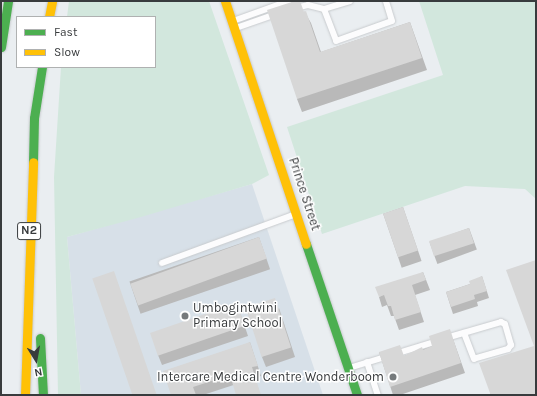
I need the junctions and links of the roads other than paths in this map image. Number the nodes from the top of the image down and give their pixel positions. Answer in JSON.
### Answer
{"nodes":[{"id":1,"x":8,"y":1,"type":"edge"},
{"id":2,"x":52,"y":1,"type":"edge"},
{"id":3,"x":225,"y":1,"type":"edge"},
{"id":4,"x":289,"y":1,"type":"edge"},
{"id":5,"x":350,"y":1,"type":"edge"},
{"id":6,"x":386,"y":1,"type":"edge"},
{"id":7,"x":324,"y":9,"type":"junction"},
{"id":8,"x":288,"y":10,"type":"edge"},
{"id":9,"x":281,"y":13,"type":"edge"},
{"id":10,"x":49,"y":16,"type":"edge"},
{"id":11,"x":233,"y":25,"type":"junction"},
{"id":12,"x":1,"y":47,"type":"edge"},
{"id":13,"x":42,"y":68,"type":"edge"},
{"id":14,"x":297,"y":214,"type":"junction"},
{"id":15,"x":29,"y":246,"type":"junction"},
{"id":16,"x":162,"y":263,"type":"dead end"},
{"id":17,"x":38,"y":300,"type":"dead end"},
{"id":18,"x":40,"y":326,"type":"dead end"},
{"id":19,"x":464,"y":333,"type":"junction"},
{"id":20,"x":367,"y":362,"type":"junction"},
{"id":21,"x":347,"y":368,"type":"junction"},
{"id":22,"x":26,"y":395,"type":"edge"},
{"id":23,"x":43,"y":395,"type":"edge"},
{"id":24,"x":357,"y":395,"type":"edge"},
{"id":25,"x":378,"y":395,"type":"edge"}],
"edges":[{"from":1,"to":12,"type":"main road"},
{"from":2,"to":10,"type":"main road"},
{"from":3,"to":11,"type":"main road","name":"Prince Street"},
{"from":4,"to":11,"type":"lane"},
{"from":5,"to":7,"type":"lane"},
{"from":6,"to":7,"type":"lane"},
{"from":7,"to":8,"type":"lane"},
{"from":9,"to":11,"type":"lane"},
{"from":11,"to":14,"type":"main road","name":"Prince Street"},
{"from":13,"to":15,"type":"main road","number":"N2"},
{"from":14,"to":16,"type":"lane"},
{"from":14,"to":21,"type":"main road","name":"Prince Street"},
{"from":15,"to":17,"type":"main road"},
{"from":15,"to":22,"type":"main road","number":"N2"},
{"from":18,"to":23,"type":"main road"},
{"from":19,"to":19,"type":"lane"},
{"from":19,"to":20,"type":"lane"},
{"from":20,"to":21,"type":"lane"},
{"from":20,"to":25,"type":"lane"},
{"from":21,"to":24,"type":"main road","name":"Prince Street"}]}
